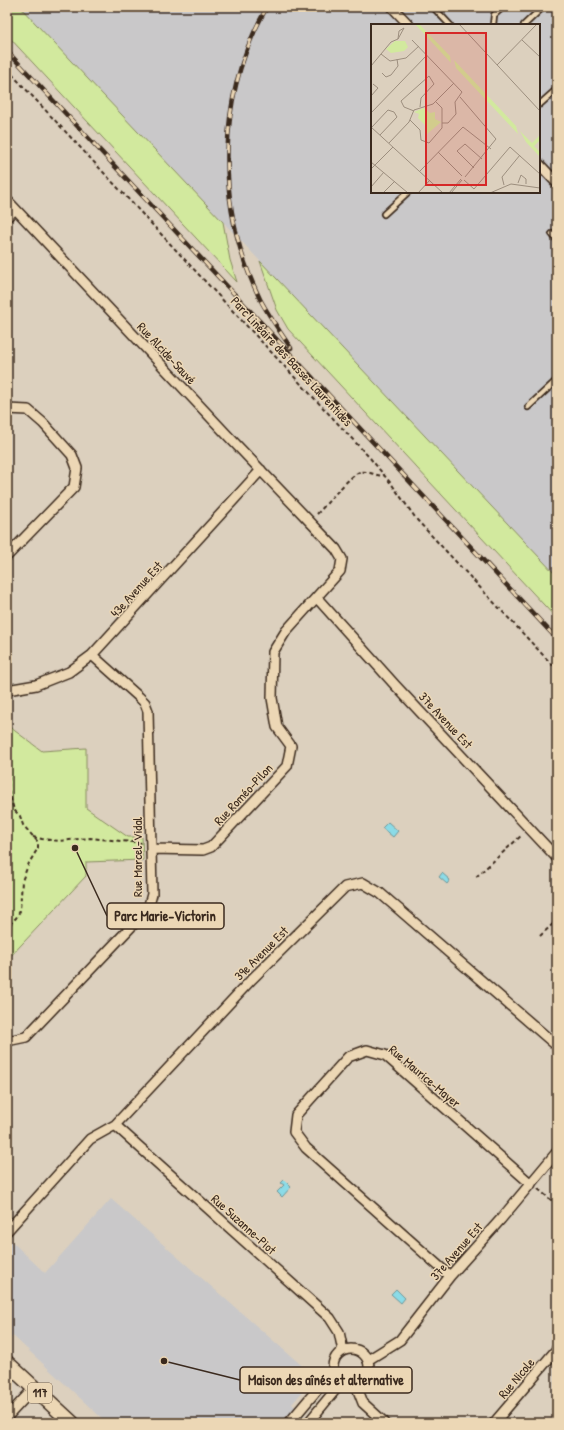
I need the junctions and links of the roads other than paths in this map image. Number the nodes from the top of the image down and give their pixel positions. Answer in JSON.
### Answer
{"nodes":[{"id":1,"x":433,"y":7,"type":"edge"},
{"id":2,"x":502,"y":7,"type":"edge"},
{"id":3,"x":543,"y":7,"type":"edge"},
{"id":4,"x":394,"y":8,"type":"edge"},
{"id":5,"x":408,"y":24,"type":"edge"},
{"id":6,"x":449,"y":24,"type":"edge"},
{"id":7,"x":493,"y":24,"type":"edge"},
{"id":8,"x":525,"y":24,"type":"edge"},
{"id":9,"x":557,"y":89,"type":"edge"},
{"id":10,"x":540,"y":104,"type":"edge"},
{"id":11,"x":540,"y":165,"type":"edge"},
{"id":12,"x":557,"y":183,"type":"edge"},
{"id":13,"x":407,"y":193,"type":"edge"},
{"id":14,"x":7,"y":200,"type":"edge"},
{"id":15,"x":15,"y":209,"type":"junction"},
{"id":16,"x":384,"y":214,"type":"dead end"},
{"id":17,"x":7,"y":217,"type":"edge"},
{"id":18,"x":552,"y":234,"type":"dead end"},
{"id":19,"x":557,"y":240,"type":"edge"},
{"id":20,"x":557,"y":380,"type":"edge"},
{"id":21,"x":528,"y":407,"type":"dead end"},
{"id":22,"x":7,"y":409,"type":"edge"},
{"id":23,"x":262,"y":470,"type":"junction"},
{"id":24,"x":312,"y":519,"type":"joint"},
{"id":25,"x":7,"y":556,"type":"edge"},
{"id":26,"x":317,"y":598,"type":"junction"},
{"id":27,"x":92,"y":655,"type":"junction"},
{"id":28,"x":7,"y":690,"type":"edge"},
{"id":29,"x":151,"y":846,"type":"junction"},
{"id":30,"x":557,"y":858,"type":"edge"},
{"id":31,"x":7,"y":1041,"type":"edge"},
{"id":32,"x":557,"y":1046,"type":"edge"},
{"id":33,"x":115,"y":1125,"type":"junction"},
{"id":34,"x":557,"y":1152,"type":"edge"},
{"id":35,"x":531,"y":1184,"type":"junction"},
{"id":36,"x":7,"y":1231,"type":"edge"},
{"id":37,"x":450,"y":1276,"type":"junction"},
{"id":38,"x":557,"y":1349,"type":"edge"},
{"id":39,"x":343,"y":1351,"type":"junction"},
{"id":40,"x":368,"y":1360,"type":"junction"},
{"id":41,"x":7,"y":1363,"type":"edge"},
{"id":42,"x":333,"y":1371,"type":"junction"},
{"id":43,"x":341,"y":1383,"type":"junction"},
{"id":44,"x":356,"y":1385,"type":"junction"},
{"id":45,"x":34,"y":1388,"type":"junction"},
{"id":46,"x":7,"y":1417,"type":"edge"},
{"id":47,"x":72,"y":1423,"type":"edge"},
{"id":48,"x":289,"y":1423,"type":"edge"},
{"id":49,"x":308,"y":1423,"type":"edge"},
{"id":50,"x":385,"y":1423,"type":"edge"},
{"id":51,"x":494,"y":1423,"type":"edge"}],
"edges":[{"from":1,"to":6,"type":"lane"},
{"from":2,"to":7,"type":"lane"},
{"from":3,"to":8,"type":"lane"},
{"from":4,"to":5,"type":"street"},
{"from":9,"to":10,"type":"lane"},
{"from":11,"to":12,"type":"street"},
{"from":13,"to":16,"type":"lane"},
{"from":14,"to":15,"type":"street","name":"Rue Alcide-Sauvé"},
{"from":15,"to":17,"type":"street"},
{"from":15,"to":23,"type":"street","name":"Rue Alcide-Sauvé"},
{"from":18,"to":19,"type":"lane"},
{"from":20,"to":21,"type":"lane"},
{"from":22,"to":25,"type":"street"},
{"from":23,"to":24,"type":"street","name":"Rue Alcide-Sauvé"},
{"from":23,"to":27,"type":"street","name":"43e Avenue Est"},
{"from":24,"to":26,"type":"street","name":"Rue Roméo-Pilon"},
{"from":26,"to":29,"type":"street","name":"Rue Roméo-Pilon"},
{"from":26,"to":30,"type":"street","name":"37e Avenue Est"},
{"from":27,"to":28,"type":"street","name":"43e Avenue Est"},
{"from":27,"to":29,"type":"street","name":"Rue Marcel-Vidal"},
{"from":29,"to":31,"type":"street","name":"Rue Marcel-Vidal"},
{"from":32,"to":33,"type":"street","name":"39e Avenue Est"},
{"from":33,"to":36,"type":"street","name":"39e Avenue Est"},
{"from":33,"to":39,"type":"street","name":"Rue Suzanne-Piot"},
{"from":34,"to":35,"type":"street","name":"37e Avenue Est"},
{"from":35,"to":37,"type":"street","name":"37e Avenue Est"},
{"from":35,"to":37,"type":"street","name":"Rue Maurice-Mayer"},
{"from":37,"to":40,"type":"street","name":"37e Avenue Est"},
{"from":38,"to":51,"type":"street","name":"Rue Nicole"},
{"from":39,"to":40,"type":"street"},
{"from":39,"to":42,"type":"street"},
{"from":40,"to":44,"type":"street"},
{"from":41,"to":45,"type":"main road","number":"117"},
{"from":42,"to":43,"type":"street"},
{"from":42,"to":48,"type":"street"},
{"from":43,"to":44,"type":"street"},
{"from":43,"to":49,"type":"street"},
{"from":44,"to":50,"type":"street"},
{"from":45,"to":46,"type":"street"},
{"from":45,"to":47,"type":"main road","number":"117"}]}
